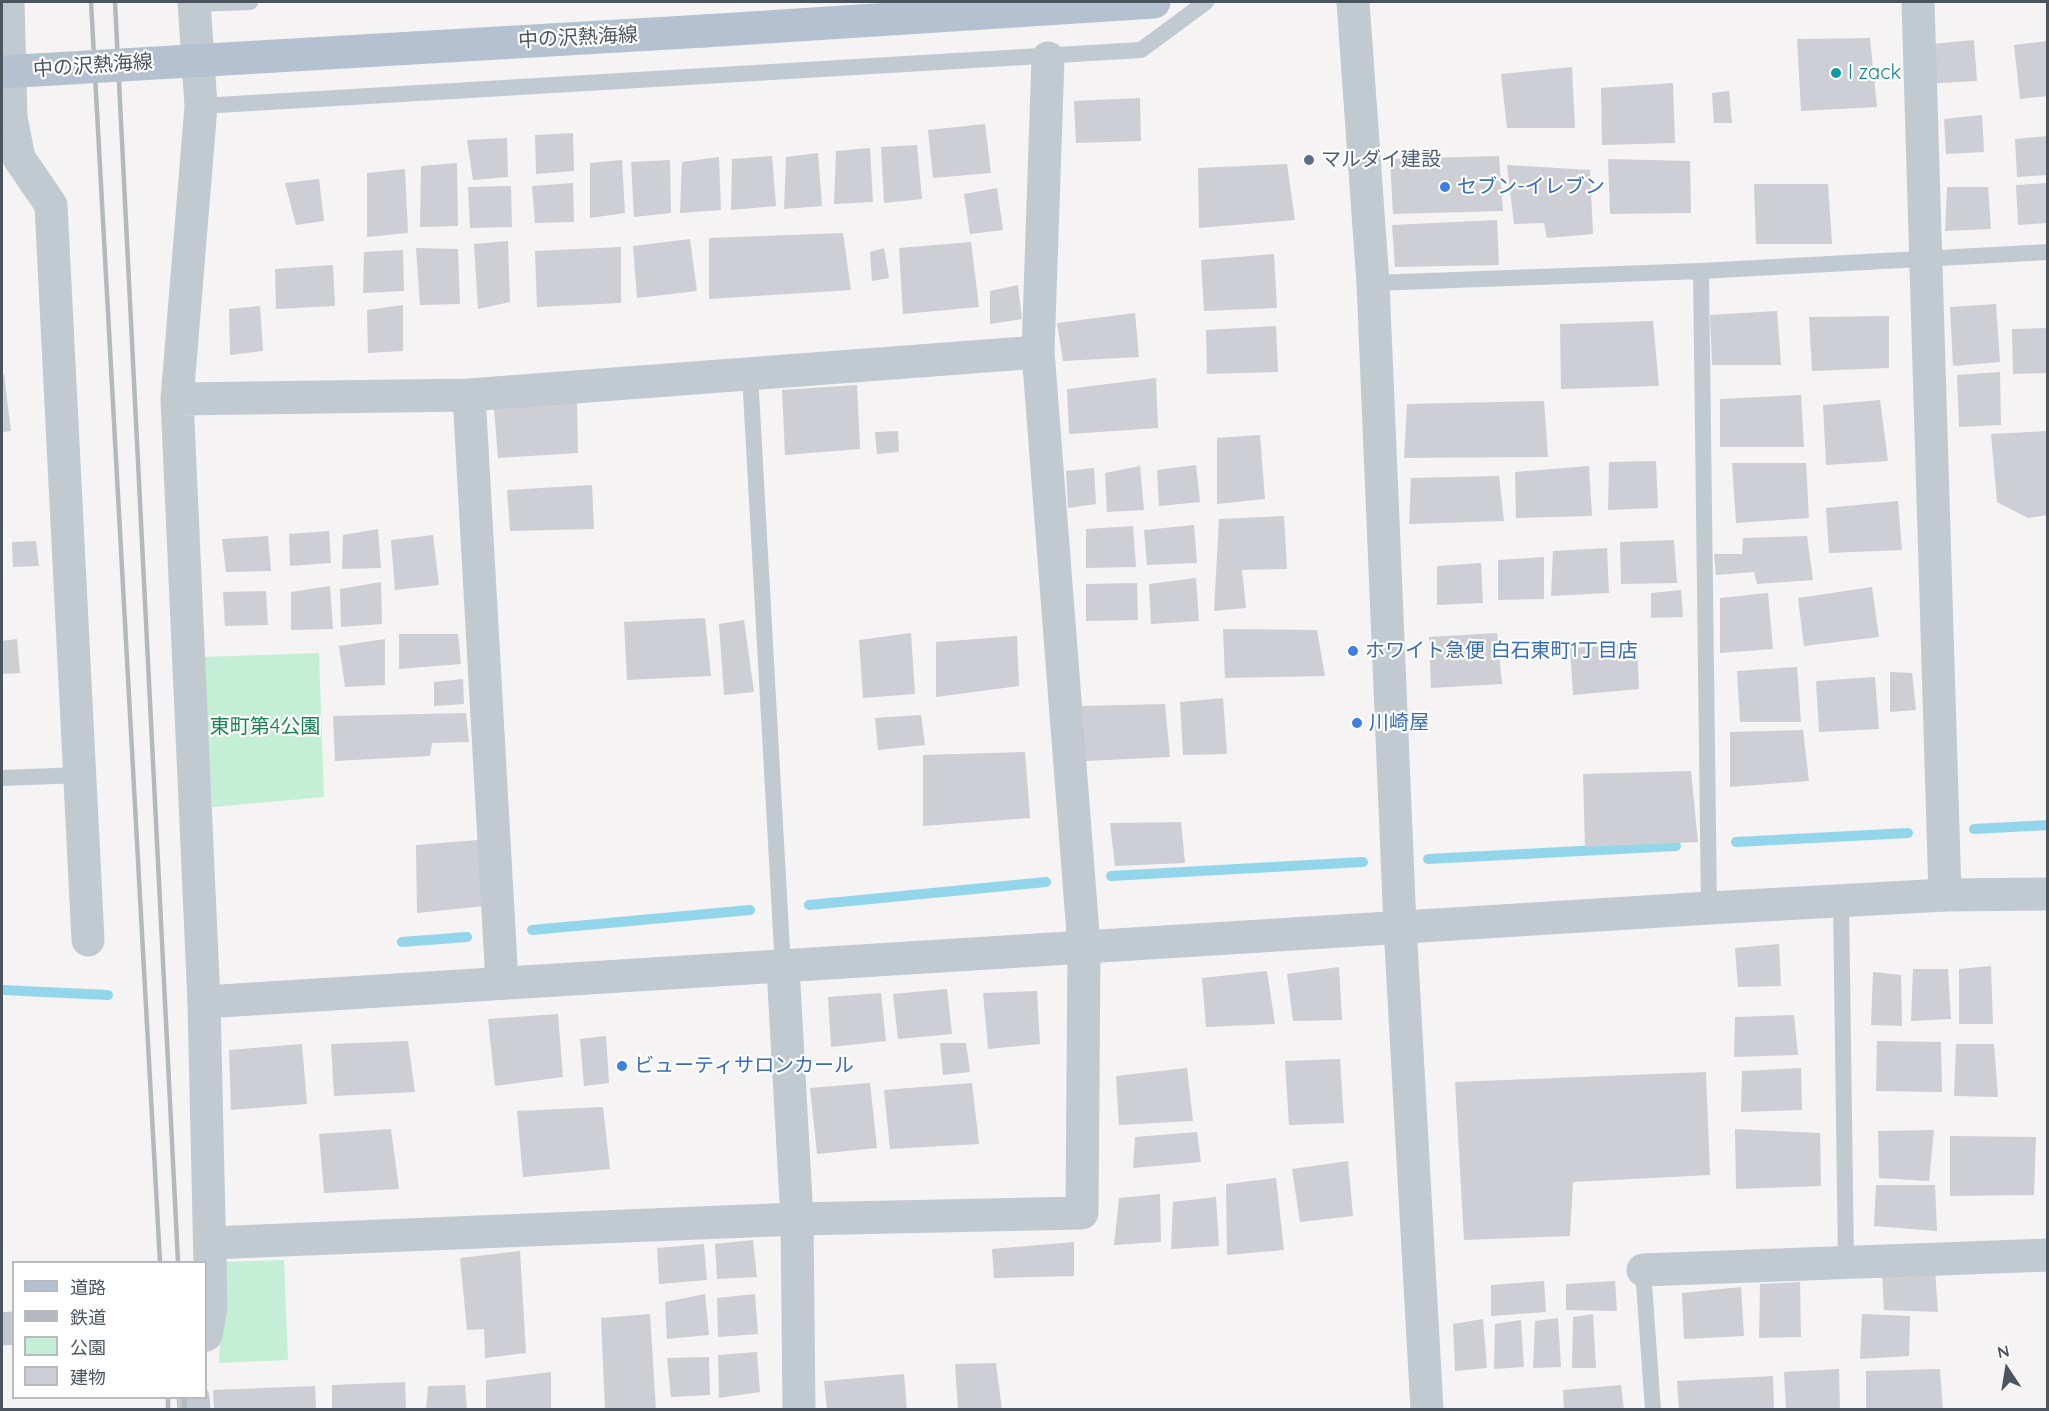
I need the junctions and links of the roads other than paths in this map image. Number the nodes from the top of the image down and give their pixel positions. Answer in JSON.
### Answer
{"nodes":[{"id":1,"x":250,"y":2,"type":"edge"},
{"id":2,"x":1154,"y":2,"type":"edge"},
{"id":3,"x":1206,"y":2,"type":"edge"},
{"id":4,"x":1353,"y":2,"type":"edge"},
{"id":5,"x":1918,"y":2,"type":"edge"},
{"id":6,"x":194,"y":3,"type":"edge"},
{"id":7,"x":6,"y":20,"type":"edge"},
{"id":8,"x":1048,"y":58,"type":"junction"},
{"id":9,"x":2,"y":72,"type":"edge"},
{"id":10,"x":201,"y":106,"type":"junction"},
{"id":11,"x":6,"y":118,"type":"edge"},
{"id":12,"x":2048,"y":252,"type":"edge"},
{"id":13,"x":1927,"y":258,"type":"junction"},
{"id":14,"x":1701,"y":271,"type":"junction"},
{"id":15,"x":1373,"y":283,"type":"junction"},
{"id":16,"x":1038,"y":352,"type":"junction"},
{"id":17,"x":750,"y":374,"type":"junction"},
{"id":18,"x":470,"y":394,"type":"junction"},
{"id":19,"x":177,"y":399,"type":"junction"},
{"id":20,"x":81,"y":775,"type":"junction"},
{"id":21,"x":2,"y":778,"type":"edge"},
{"id":22,"x":2048,"y":894,"type":"edge"},
{"id":23,"x":1945,"y":895,"type":"junction"},
{"id":24,"x":1841,"y":901,"type":"junction"},
{"id":25,"x":1709,"y":908,"type":"junction"},
{"id":26,"x":1400,"y":926,"type":"junction"},
{"id":27,"x":88,"y":940,"type":"dead end"},
{"id":28,"x":1084,"y":946,"type":"junction"},
{"id":29,"x":783,"y":968,"type":"junction"},
{"id":30,"x":502,"y":983,"type":"junction"},
{"id":31,"x":204,"y":1002,"type":"junction"},
{"id":32,"x":797,"y":1219,"type":"junction"},
{"id":33,"x":210,"y":1243,"type":"junction"},
{"id":34,"x":2048,"y":1255,"type":"edge"},
{"id":35,"x":1846,"y":1263,"type":"junction"},
{"id":36,"x":1643,"y":1270,"type":"joint"},
{"id":37,"x":207,"y":1330,"type":"edge"},
{"id":38,"x":800,"y":1410,"type":"edge"},
{"id":39,"x":1427,"y":1410,"type":"edge"},
{"id":40,"x":1653,"y":1410,"type":"edge"}],
"edges":[{"from":1,"to":6,"type":"lane"},
{"from":2,"to":9,"type":"main road","name":"中の沢熱海線","bridge":true},
{"from":3,"to":8,"type":"lane"},
{"from":4,"to":15,"type":"street"},
{"from":5,"to":13,"type":"street"},
{"from":6,"to":10,"type":"street"},
{"from":7,"to":11,"type":"street"},
{"from":8,"to":10,"type":"lane"},
{"from":8,"to":16,"type":"street"},
{"from":10,"to":19,"type":"street"},
{"from":11,"to":20,"type":"street"},
{"from":12,"to":13,"type":"lane"},
{"from":13,"to":14,"type":"lane"},
{"from":13,"to":23,"type":"street"},
{"from":14,"to":15,"type":"lane"},
{"from":14,"to":25,"type":"lane"},
{"from":15,"to":26,"type":"street"},
{"from":16,"to":17,"type":"street"},
{"from":16,"to":28,"type":"street"},
{"from":17,"to":18,"type":"street"},
{"from":17,"to":29,"type":"lane"},
{"from":18,"to":19,"type":"street"},
{"from":18,"to":30,"type":"street"},
{"from":19,"to":31,"type":"street"},
{"from":20,"to":21,"type":"lane"},
{"from":20,"to":27,"type":"street"},
{"from":22,"to":23,"type":"street"},
{"from":23,"to":24,"type":"street"},
{"from":24,"to":25,"type":"street"},
{"from":24,"to":35,"type":"lane"},
{"from":25,"to":26,"type":"street"},
{"from":26,"to":28,"type":"street"},
{"from":26,"to":39,"type":"street"},
{"from":28,"to":29,"type":"street"},
{"from":28,"to":32,"type":"street"},
{"from":29,"to":30,"type":"street"},
{"from":29,"to":32,"type":"street"},
{"from":30,"to":31,"type":"street"},
{"from":31,"to":33,"type":"street"},
{"from":32,"to":33,"type":"street"},
{"from":32,"to":38,"type":"street"},
{"from":33,"to":37,"type":"street"},
{"from":34,"to":35,"type":"street"},
{"from":35,"to":36,"type":"street"},
{"from":36,"to":40,"type":"lane"}]}
